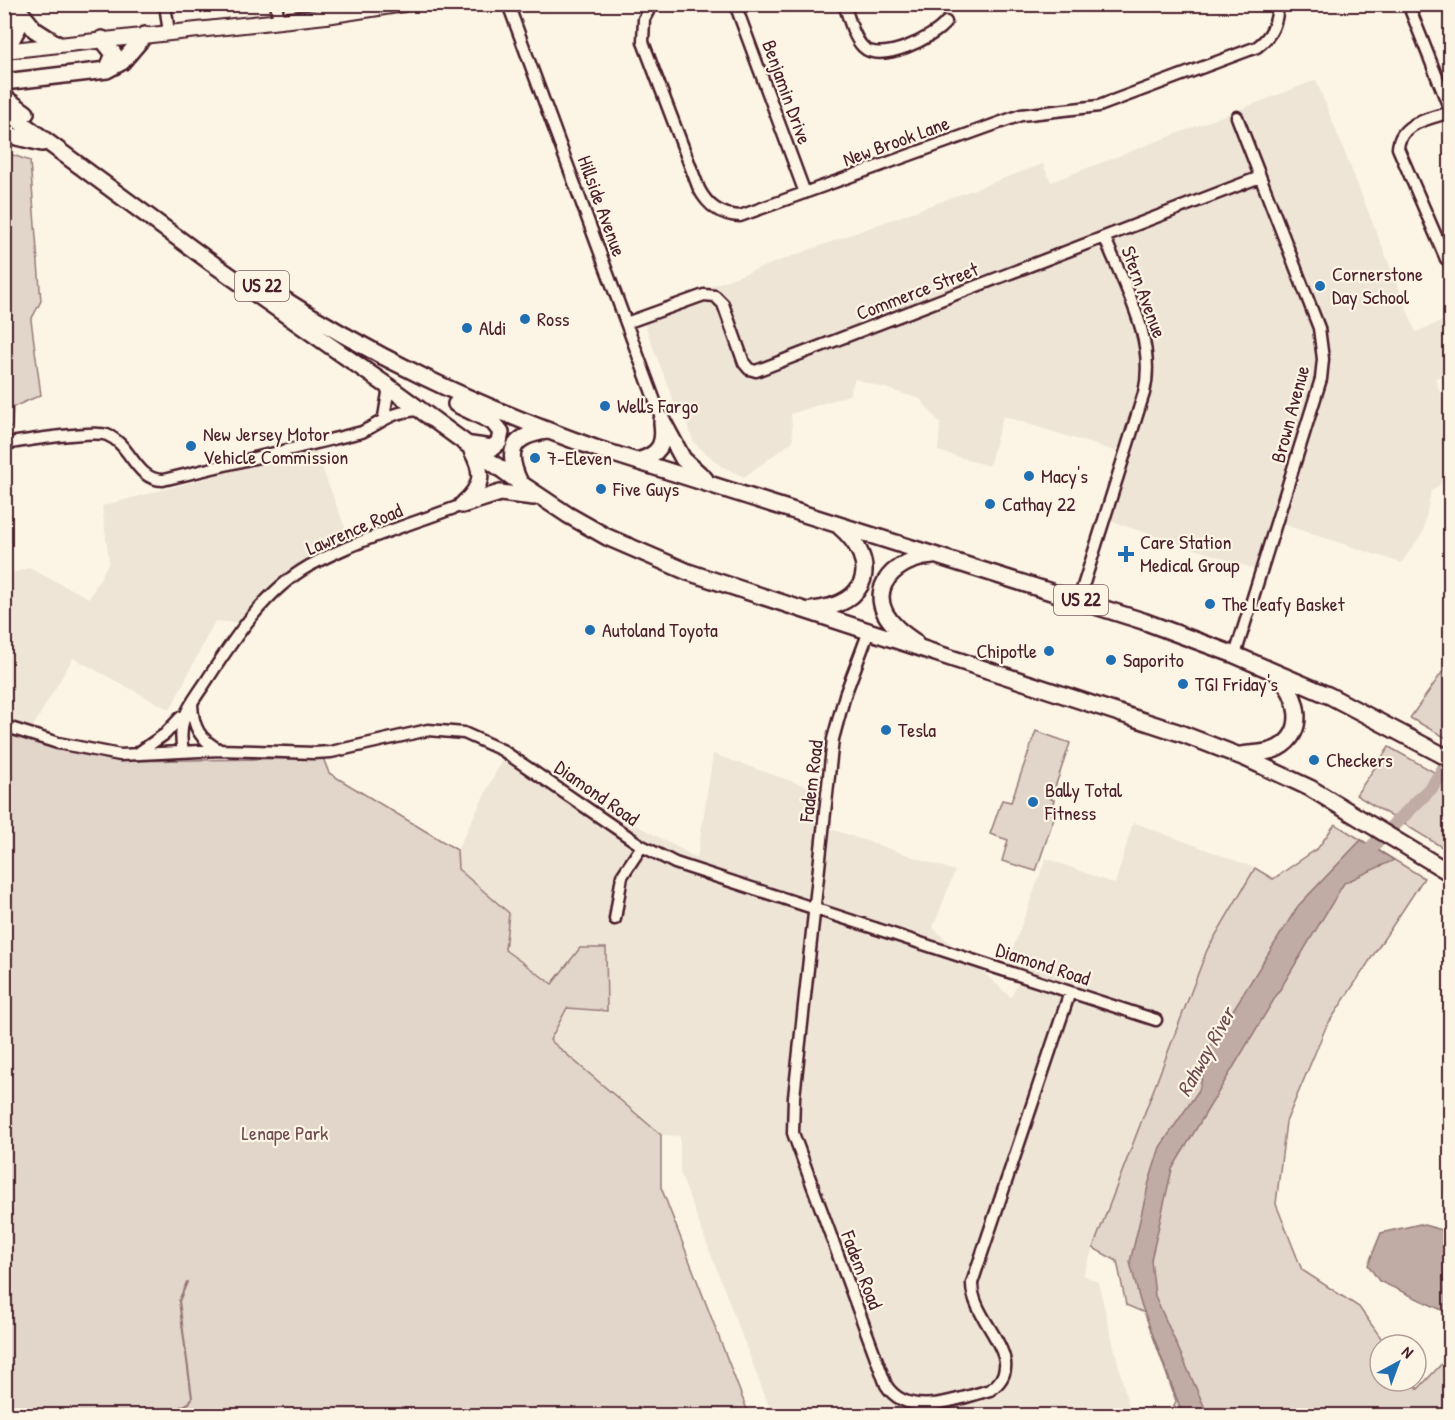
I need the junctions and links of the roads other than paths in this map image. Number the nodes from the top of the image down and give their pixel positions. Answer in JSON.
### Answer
{"nodes":[{"id":1,"x":165,"y":4,"type":"edge"},
{"id":2,"x":276,"y":4,"type":"edge"},
{"id":3,"x":404,"y":4,"type":"edge"},
{"id":4,"x":508,"y":4,"type":"edge"},
{"id":5,"x":652,"y":4,"type":"edge"},
{"id":6,"x":735,"y":4,"type":"edge"},
{"id":7,"x":844,"y":4,"type":"edge"},
{"id":8,"x":1278,"y":4,"type":"edge"},
{"id":9,"x":1408,"y":4,"type":"edge"},
{"id":10,"x":15,"y":6,"type":"edge"},
{"id":11,"x":388,"y":6,"type":"edge"},
{"id":12,"x":279,"y":21,"type":"junction"},
{"id":13,"x":946,"y":22,"type":"dead end"},
{"id":14,"x":169,"y":33,"type":"junction"},
{"id":15,"x":145,"y":35,"type":"junction"},
{"id":16,"x":102,"y":39,"type":"junction"},
{"id":17,"x":57,"y":44,"type":"junction"},
{"id":18,"x":5,"y":50,"type":"edge"},
{"id":19,"x":107,"y":70,"type":"junction"},
{"id":20,"x":35,"y":79,"type":"junction"},
{"id":21,"x":4,"y":82,"type":"edge"},
{"id":22,"x":4,"y":97,"type":"edge"},
{"id":23,"x":4,"y":110,"type":"edge"},
{"id":24,"x":1450,"y":111,"type":"edge"},
{"id":25,"x":31,"y":117,"type":"junction"},
{"id":26,"x":1237,"y":117,"type":"dead end"},
{"id":27,"x":4,"y":134,"type":"edge"},
{"id":28,"x":56,"y":148,"type":"junction"},
{"id":29,"x":1260,"y":177,"type":"junction"},
{"id":30,"x":805,"y":193,"type":"junction"},
{"id":31,"x":1105,"y":238,"type":"junction"},
{"id":32,"x":1446,"y":259,"type":"dead end"},
{"id":33,"x":626,"y":323,"type":"junction"},
{"id":34,"x":398,"y":366,"type":"junction"},
{"id":35,"x":389,"y":387,"type":"junction"},
{"id":36,"x":420,"y":410,"type":"junction"},
{"id":37,"x":384,"y":417,"type":"junction"},
{"id":38,"x":662,"y":420,"type":"junction"},
{"id":39,"x":547,"y":431,"type":"junction"},
{"id":40,"x":4,"y":444,"type":"edge"},
{"id":41,"x":466,"y":444,"type":"junction"},
{"id":42,"x":637,"y":461,"type":"junction"},
{"id":43,"x":520,"y":483,"type":"junction"},
{"id":44,"x":712,"y":484,"type":"junction"},
{"id":45,"x":541,"y":498,"type":"junction"},
{"id":46,"x":462,"y":505,"type":"junction"},
{"id":47,"x":836,"y":523,"type":"junction"},
{"id":48,"x":939,"y":555,"type":"junction"},
{"id":49,"x":1079,"y":599,"type":"junction"},
{"id":50,"x":807,"y":611,"type":"junction"},
{"id":51,"x":869,"y":631,"type":"junction"},
{"id":52,"x":926,"y":650,"type":"junction"},
{"id":53,"x":1235,"y":655,"type":"junction"},
{"id":54,"x":1275,"y":672,"type":"junction"},
{"id":55,"x":192,"y":704,"type":"junction"},
{"id":56,"x":183,"y":715,"type":"junction"},
{"id":57,"x":4,"y":726,"type":"edge"},
{"id":58,"x":220,"y":750,"type":"junction"},
{"id":59,"x":183,"y":751,"type":"junction"},
{"id":60,"x":136,"y":754,"type":"junction"},
{"id":61,"x":1238,"y":755,"type":"junction"},
{"id":62,"x":1450,"y":759,"type":"edge"},
{"id":63,"x":642,"y":846,"type":"junction"},
{"id":64,"x":1450,"y":873,"type":"edge"},
{"id":65,"x":814,"y":908,"type":"junction"},
{"id":66,"x":615,"y":919,"type":"dead end"},
{"id":67,"x":1070,"y":992,"type":"junction"},
{"id":68,"x":1156,"y":1020,"type":"dead end"}],
"edges":[{"from":1,"to":14,"type":"street"},
{"from":2,"to":12,"type":"street"},
{"from":3,"to":11,"type":"main road"},
{"from":4,"to":33,"type":"street","name":"Hillside Avenue"},
{"from":5,"to":30,"type":"street","name":"New Brook Lane"},
{"from":6,"to":30,"type":"street","name":"Benjamin Drive"},
{"from":7,"to":13,"type":"street"},
{"from":8,"to":30,"type":"street","name":"New Brook Lane"},
{"from":9,"to":24,"type":"street"},
{"from":10,"to":17,"type":"highway"},
{"from":10,"to":18,"type":"highway"},
{"from":11,"to":12,"type":"main road"},
{"from":12,"to":14,"type":"main road"},
{"from":14,"to":15,"type":"main road"},
{"from":15,"to":16,"type":"main road"},
{"from":15,"to":19,"type":"highway"},
{"from":16,"to":17,"type":"main road"},
{"from":16,"to":19,"type":"highway"},
{"from":17,"to":18,"type":"main road"},
{"from":19,"to":20,"type":"highway"},
{"from":20,"to":21,"type":"highway"},
{"from":20,"to":25,"type":"highway"},
{"from":22,"to":25,"type":"highway","number":"US 22"},
{"from":23,"to":28,"type":"highway","number":"US 22"},
{"from":24,"to":32,"type":"street"},
{"from":25,"to":34,"type":"highway","number":"US 22"},
{"from":26,"to":29,"type":"street","name":"Brown Avenue"},
{"from":27,"to":28,"type":"highway"},
{"from":28,"to":35,"type":"highway","number":"US 22"},
{"from":29,"to":31,"type":"street","name":"Commerce Street"},
{"from":29,"to":53,"type":"street","name":"Brown Avenue"},
{"from":31,"to":33,"type":"street","name":"Commerce Street"},
{"from":31,"to":49,"type":"street","name":"Stern Avenue"},
{"from":33,"to":38,"type":"street","name":"Hillside Avenue"},
{"from":34,"to":39,"type":"highway","number":"US 22"},
{"from":34,"to":41,"type":"highway"},
{"from":35,"to":36,"type":"highway","number":"US 22"},
{"from":35,"to":37,"type":"street"},
{"from":36,"to":37,"type":"street"},
{"from":36,"to":41,"type":"highway","number":"US 22"},
{"from":37,"to":40,"type":"street"},
{"from":38,"to":42,"type":"highway"},
{"from":38,"to":44,"type":"highway"},
{"from":39,"to":42,"type":"highway","number":"US 22"},
{"from":39,"to":43,"type":"highway"},
{"from":41,"to":43,"type":"highway","number":"US 22"},
{"from":41,"to":46,"type":"highway"},
{"from":42,"to":44,"type":"highway","number":"US 22"},
{"from":43,"to":45,"type":"highway","number":"US 22"},
{"from":44,"to":47,"type":"highway","number":"US 22"},
{"from":45,"to":46,"type":"highway"},
{"from":45,"to":50,"type":"highway","number":"US 22"},
{"from":46,"to":55,"type":"street","name":"Lawrence Road"},
{"from":47,"to":48,"type":"highway","number":"US 22"},
{"from":47,"to":50,"type":"highway"},
{"from":48,"to":49,"type":"highway","number":"US 22"},
{"from":48,"to":52,"type":"highway"},
{"from":49,"to":53,"type":"highway","number":"US 22"},
{"from":50,"to":51,"type":"highway","number":"US 22"},
{"from":51,"to":52,"type":"highway","number":"US 22"},
{"from":51,"to":65,"type":"street","name":"Fadem Road"},
{"from":52,"to":61,"type":"highway","number":"US 22"},
{"from":53,"to":54,"type":"highway","number":"US 22"},
{"from":54,"to":61,"type":"highway"},
{"from":54,"to":62,"type":"highway","number":"US 22"},
{"from":55,"to":56,"type":"street","name":"Lawrence Road"},
{"from":55,"to":58,"type":"street"},
{"from":56,"to":59,"type":"street"},
{"from":56,"to":60,"type":"street","name":"Lawrence Road"},
{"from":57,"to":60,"type":"street","name":"Diamond Road"},
{"from":58,"to":59,"type":"street","name":"Diamond Road"},
{"from":58,"to":63,"type":"street","name":"Diamond Road"},
{"from":59,"to":60,"type":"street","name":"Diamond Road"},
{"from":61,"to":64,"type":"highway","number":"US 22"},
{"from":63,"to":65,"type":"street","name":"Diamond Road"},
{"from":63,"to":66,"type":"street"},
{"from":65,"to":67,"type":"street","name":"Diamond Road"},
{"from":65,"to":67,"type":"street","name":"Fadem Road"},
{"from":67,"to":68,"type":"street","name":"Diamond Road"}]}
